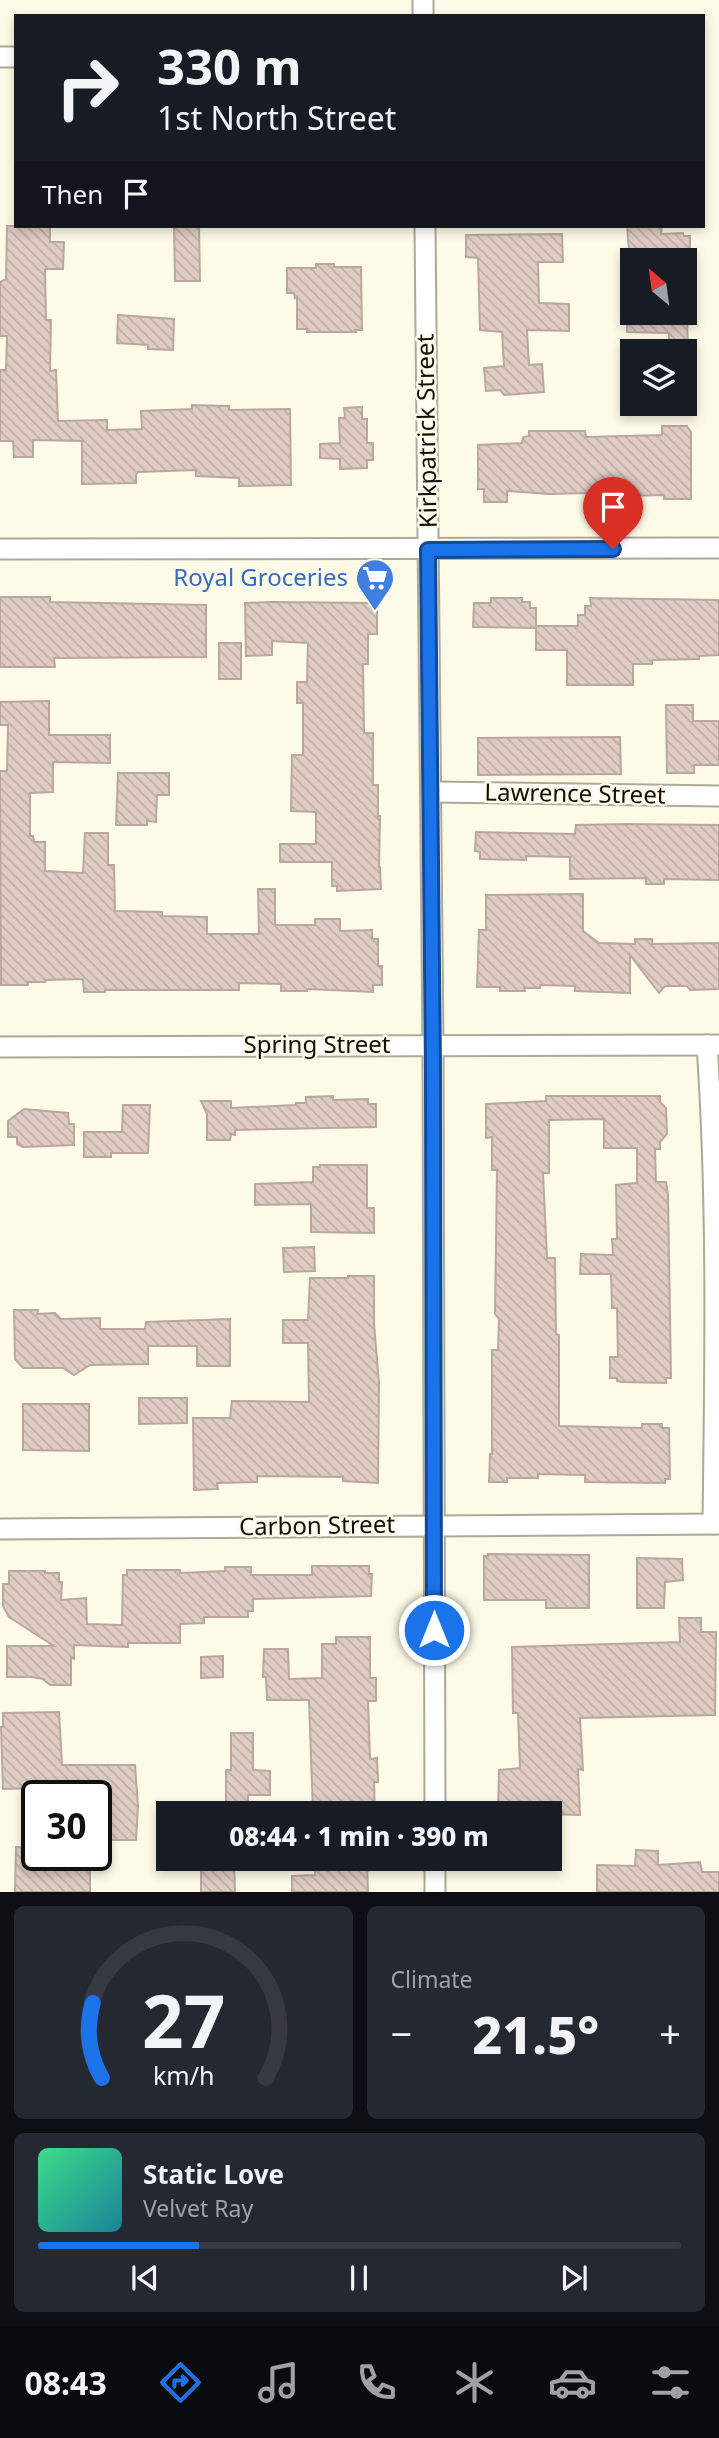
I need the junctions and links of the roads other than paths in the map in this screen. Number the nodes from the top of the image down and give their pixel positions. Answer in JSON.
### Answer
{"nodes":[{"id":1,"x":425,"y":228,"type":"edge"},
{"id":2,"x":719,"y":548,"type":"edge"},
{"id":3,"x":0,"y":549,"type":"edge"},
{"id":4,"x":428,"y":550,"type":"junction"},
{"id":5,"x":431,"y":792,"type":"junction"},
{"id":6,"x":719,"y":796,"type":"edge"},
{"id":7,"x":433,"y":1044,"type":"junction"},
{"id":8,"x":713,"y":1045,"type":"edge"},
{"id":9,"x":0,"y":1047,"type":"edge"},
{"id":10,"x":716,"y":1524,"type":"edge"},
{"id":11,"x":433,"y":1525,"type":"junction"},
{"id":12,"x":0,"y":1529,"type":"edge"},
{"id":13,"x":435,"y":1801,"type":"edge"},
{"id":14,"x":435,"y":1871,"type":"edge"},
{"id":15,"x":435,"y":1892,"type":"edge"}],
"edges":[{"from":1,"to":4,"type":"street","name":"Kirkpatrick Street"},
{"from":2,"to":4,"type":"street"},
{"from":3,"to":4,"type":"street"},
{"from":4,"to":5,"type":"street","name":"Kirkpatrick Street"},
{"from":5,"to":6,"type":"street","name":"Lawrence Street"},
{"from":5,"to":7,"type":"street","name":"Kirkpatrick Street"},
{"from":7,"to":8,"type":"street","name":"Spring Street"},
{"from":7,"to":9,"type":"street","name":"Spring Street"},
{"from":7,"to":11,"type":"street","name":"Kirkpatrick Street"},
{"from":8,"to":10,"type":"street"},
{"from":10,"to":11,"type":"street","name":"Carbon Street"},
{"from":11,"to":12,"type":"street","name":"Carbon Street"},
{"from":11,"to":13,"type":"street","name":"Kirkpatrick Street"},
{"from":14,"to":15,"type":"street"}]}
